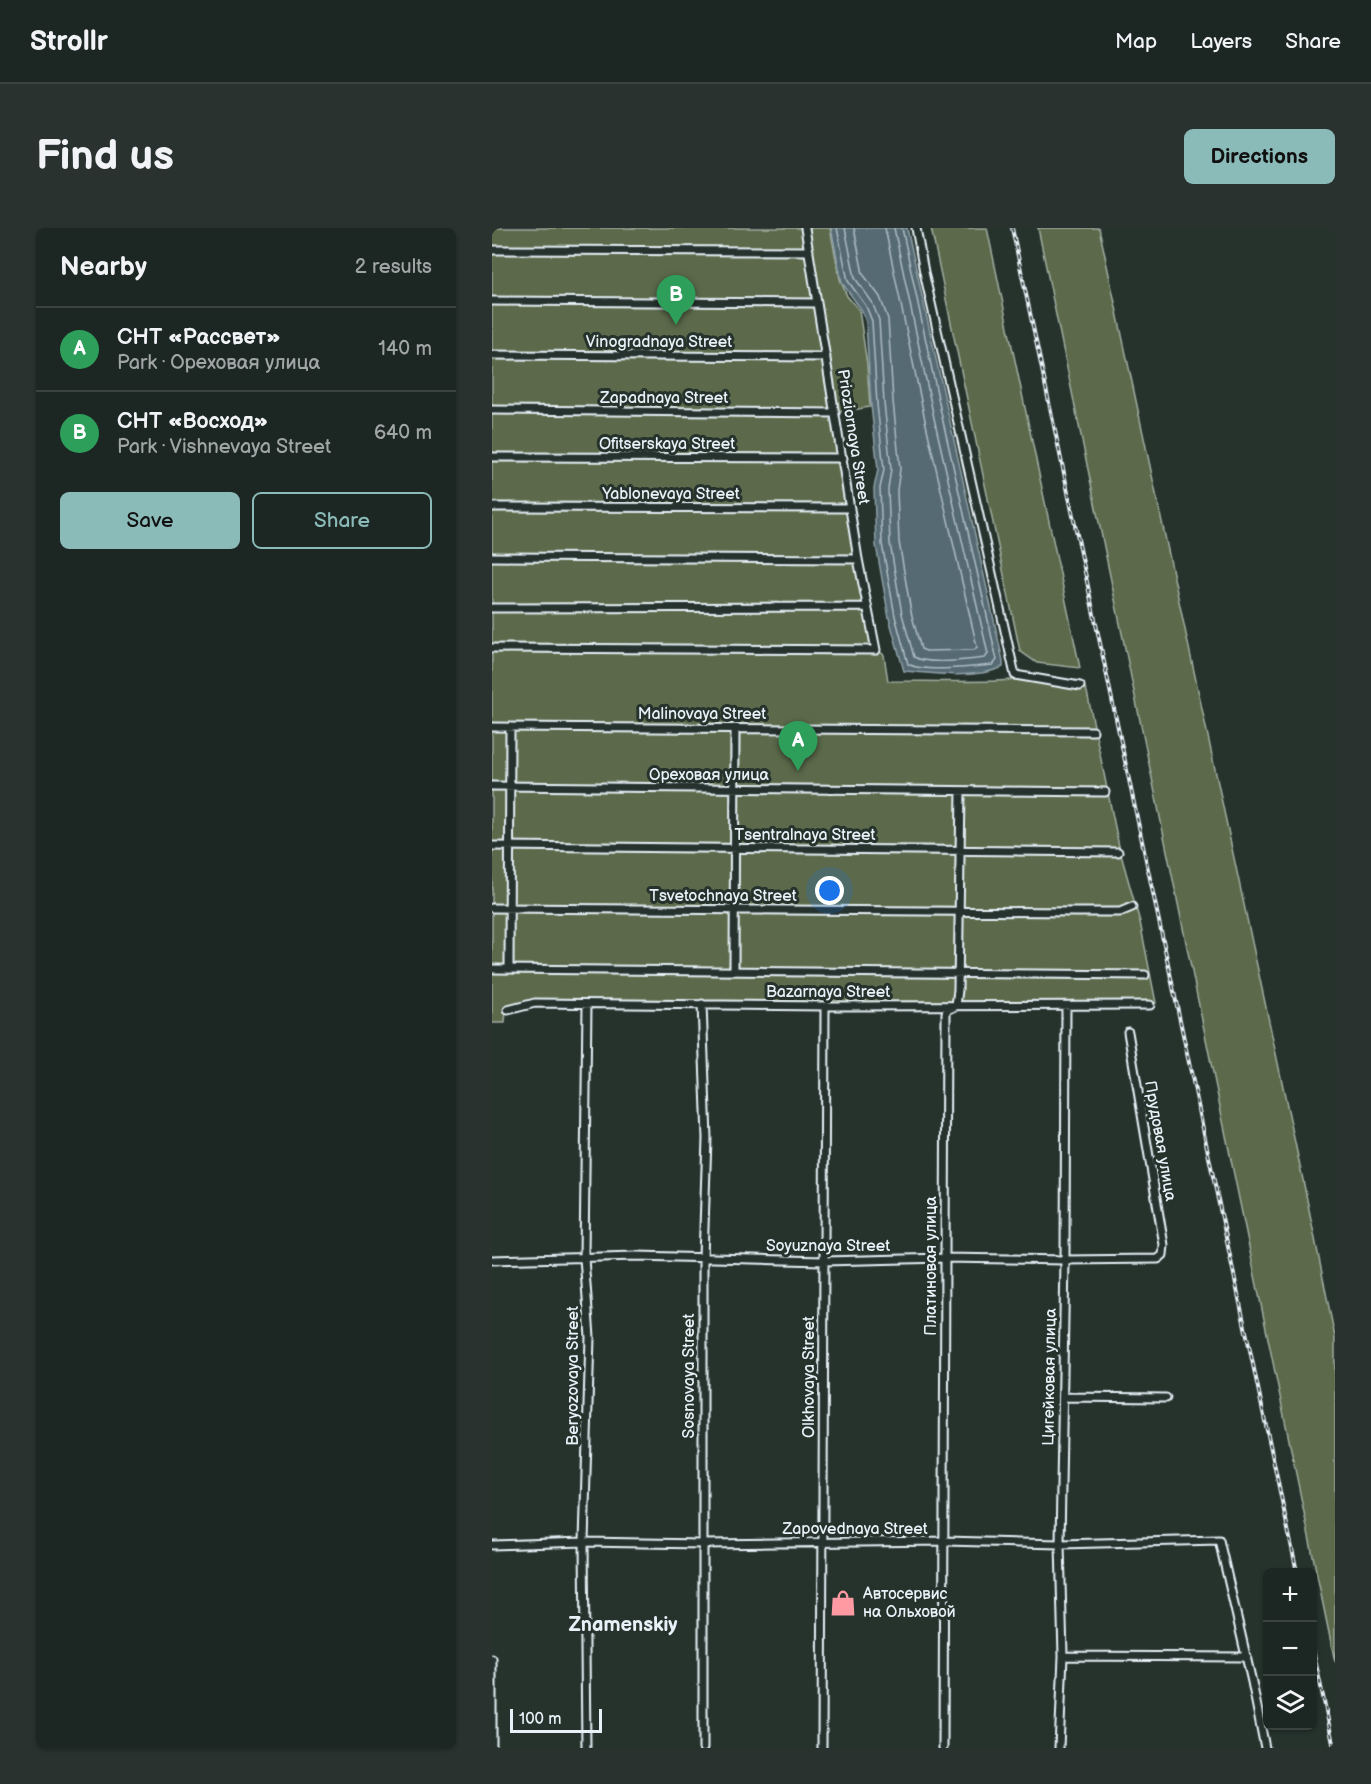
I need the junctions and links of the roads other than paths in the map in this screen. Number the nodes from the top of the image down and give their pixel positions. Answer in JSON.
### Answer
{"nodes":[{"id":1,"x":805,"y":228,"type":"edge"},
{"id":2,"x":916,"y":228,"type":"edge"},
{"id":3,"x":492,"y":250,"type":"edge"},
{"id":4,"x":809,"y":251,"type":"junction"},
{"id":5,"x":492,"y":301,"type":"edge"},
{"id":6,"x":817,"y":303,"type":"junction"},
{"id":7,"x":492,"y":355,"type":"edge"},
{"id":8,"x":826,"y":357,"type":"junction"},
{"id":9,"x":492,"y":410,"type":"edge"},
{"id":10,"x":835,"y":413,"type":"junction"},
{"id":11,"x":492,"y":457,"type":"edge"},
{"id":12,"x":843,"y":458,"type":"junction"},
{"id":13,"x":492,"y":507,"type":"edge"},
{"id":14,"x":850,"y":508,"type":"junction"},
{"id":15,"x":492,"y":557,"type":"edge"},
{"id":16,"x":858,"y":558,"type":"junction"},
{"id":17,"x":492,"y":608,"type":"edge"},
{"id":18,"x":867,"y":608,"type":"junction"},
{"id":19,"x":492,"y":648,"type":"edge"},
{"id":20,"x":1080,"y":686,"type":"dead end"},
{"id":21,"x":492,"y":727,"type":"edge"},
{"id":22,"x":510,"y":727,"type":"junction"},
{"id":23,"x":735,"y":728,"type":"junction"},
{"id":24,"x":1093,"y":731,"type":"dead end"},
{"id":25,"x":492,"y":786,"type":"edge"},
{"id":26,"x":510,"y":787,"type":"junction"},
{"id":27,"x":734,"y":789,"type":"junction"},
{"id":28,"x":961,"y":790,"type":"junction"},
{"id":29,"x":1105,"y":792,"type":"dead end"},
{"id":30,"x":492,"y":846,"type":"edge"},
{"id":31,"x":509,"y":846,"type":"junction"},
{"id":32,"x":734,"y":848,"type":"junction"},
{"id":33,"x":960,"y":850,"type":"junction"},
{"id":34,"x":1118,"y":852,"type":"dead end"},
{"id":35,"x":1132,"y":907,"type":"dead end"},
{"id":36,"x":492,"y":908,"type":"edge"},
{"id":37,"x":509,"y":908,"type":"junction"},
{"id":38,"x":735,"y":910,"type":"junction"},
{"id":39,"x":961,"y":912,"type":"junction"},
{"id":40,"x":492,"y":969,"type":"edge"},
{"id":41,"x":509,"y":969,"type":"junction"},
{"id":42,"x":734,"y":970,"type":"junction"},
{"id":43,"x":959,"y":973,"type":"junction"},
{"id":44,"x":1145,"y":975,"type":"dead end"},
{"id":45,"x":587,"y":1004,"type":"junction"},
{"id":46,"x":702,"y":1004,"type":"junction"},
{"id":47,"x":1150,"y":1005,"type":"dead end"},
{"id":48,"x":825,"y":1006,"type":"junction"},
{"id":49,"x":956,"y":1006,"type":"junction"},
{"id":50,"x":1066,"y":1006,"type":"junction"},
{"id":51,"x":508,"y":1010,"type":"dead end"},
{"id":52,"x":1128,"y":1032,"type":"dead end"},
{"id":53,"x":1163,"y":1255,"type":"joint"},
{"id":54,"x":584,"y":1258,"type":"junction"},
{"id":55,"x":703,"y":1258,"type":"junction"},
{"id":56,"x":945,"y":1258,"type":"junction"},
{"id":57,"x":492,"y":1260,"type":"edge"},
{"id":58,"x":1065,"y":1260,"type":"junction"},
{"id":59,"x":824,"y":1261,"type":"junction"},
{"id":60,"x":1063,"y":1397,"type":"junction"},
{"id":61,"x":1167,"y":1398,"type":"dead end"},
{"id":62,"x":944,"y":1541,"type":"junction"},
{"id":63,"x":584,"y":1542,"type":"junction"},
{"id":64,"x":822,"y":1542,"type":"junction"},
{"id":65,"x":702,"y":1544,"type":"junction"},
{"id":66,"x":1060,"y":1544,"type":"junction"},
{"id":67,"x":492,"y":1545,"type":"edge"},
{"id":68,"x":1063,"y":1656,"type":"junction"},
{"id":69,"x":1246,"y":1657,"type":"junction"},
{"id":70,"x":492,"y":1659,"type":"edge"},
{"id":71,"x":492,"y":1748,"type":"edge"},
{"id":72,"x":586,"y":1748,"type":"edge"},
{"id":73,"x":703,"y":1748,"type":"edge"},
{"id":74,"x":822,"y":1748,"type":"edge"},
{"id":75,"x":943,"y":1748,"type":"edge"},
{"id":76,"x":1059,"y":1748,"type":"edge"},
{"id":77,"x":1265,"y":1748,"type":"edge"}],
"edges":[{"from":1,"to":4,"type":"street","name":"Prioziornaya Street"},
{"from":2,"to":20,"type":"street"},
{"from":3,"to":4,"type":"street"},
{"from":4,"to":6,"type":"street","name":"Prioziornaya Street"},
{"from":5,"to":6,"type":"street"},
{"from":6,"to":8,"type":"street","name":"Prioziornaya Street"},
{"from":7,"to":8,"type":"street","name":"Vinogradnaya Street"},
{"from":8,"to":10,"type":"street","name":"Prioziornaya Street"},
{"from":9,"to":10,"type":"street","name":"Zapadnaya Street"},
{"from":10,"to":12,"type":"street","name":"Prioziornaya Street"},
{"from":11,"to":12,"type":"street","name":"Ofitserskaya Street"},
{"from":12,"to":14,"type":"street","name":"Prioziornaya Street"},
{"from":13,"to":14,"type":"street","name":"Yablonevaya Street"},
{"from":14,"to":16,"type":"street","name":"Prioziornaya Street"},
{"from":15,"to":16,"type":"street"},
{"from":16,"to":18,"type":"street","name":"Prioziornaya Street"},
{"from":17,"to":18,"type":"street"},
{"from":18,"to":19,"type":"street","name":"Prioziornaya Street"},
{"from":21,"to":22,"type":"street","name":"Malinovaya Street"},
{"from":22,"to":23,"type":"street","name":"Malinovaya Street"},
{"from":22,"to":26,"type":"street"},
{"from":23,"to":24,"type":"street","name":"Malinovaya Street"},
{"from":23,"to":27,"type":"street"},
{"from":25,"to":26,"type":"street","name":"Ореховая улица"},
{"from":26,"to":27,"type":"street","name":"Ореховая улица"},
{"from":26,"to":31,"type":"street"},
{"from":27,"to":28,"type":"street","name":"Ореховая улица"},
{"from":27,"to":32,"type":"street"},
{"from":28,"to":29,"type":"street","name":"Ореховая улица"},
{"from":28,"to":33,"type":"street","name":"Платиновая улица"},
{"from":30,"to":31,"type":"street","name":"Tsentralnaya Street"},
{"from":31,"to":32,"type":"street","name":"Tsentralnaya Street"},
{"from":31,"to":37,"type":"street"},
{"from":32,"to":33,"type":"street","name":"Tsentralnaya Street"},
{"from":32,"to":38,"type":"street"},
{"from":33,"to":34,"type":"street","name":"Tsentralnaya Street"},
{"from":33,"to":39,"type":"street","name":"Платиновая улица"},
{"from":35,"to":39,"type":"street","name":"Tsvetochnaya Street"},
{"from":36,"to":37,"type":"street","name":"Tsvetochnaya Street"},
{"from":37,"to":38,"type":"street","name":"Tsvetochnaya Street"},
{"from":37,"to":41,"type":"street"},
{"from":38,"to":39,"type":"street","name":"Tsvetochnaya Street"},
{"from":38,"to":42,"type":"street"},
{"from":39,"to":43,"type":"street","name":"Платиновая улица"},
{"from":40,"to":41,"type":"street"},
{"from":41,"to":42,"type":"street"},
{"from":42,"to":43,"type":"street"},
{"from":43,"to":44,"type":"street"},
{"from":43,"to":49,"type":"street","name":"Платиновая улица"},
{"from":45,"to":46,"type":"street","name":"Bazarnaya Street"},
{"from":45,"to":51,"type":"street","name":"Bazarnaya Street"},
{"from":45,"to":54,"type":"street","name":"Beryozovaya Street"},
{"from":46,"to":48,"type":"street","name":"Bazarnaya Street"},
{"from":46,"to":55,"type":"street","name":"Sosnovaya Street"},
{"from":47,"to":50,"type":"street","name":"Bazarnaya Street"},
{"from":48,"to":49,"type":"street","name":"Bazarnaya Street"},
{"from":48,"to":59,"type":"street","name":"Olkhovaya Street"},
{"from":49,"to":50,"type":"street","name":"Bazarnaya Street"},
{"from":49,"to":56,"type":"street","name":"Платиновая улица"},
{"from":50,"to":58,"type":"street","name":"Цигейковая улица"},
{"from":52,"to":53,"type":"street","name":"Прудовая улица"},
{"from":53,"to":58,"type":"street","name":"Soyuznaya Street"},
{"from":54,"to":55,"type":"street","name":"Soyuznaya Street"},
{"from":54,"to":57,"type":"street","name":"Soyuznaya Street"},
{"from":54,"to":63,"type":"street","name":"Beryozovaya Street"},
{"from":55,"to":59,"type":"street","name":"Soyuznaya Street"},
{"from":55,"to":65,"type":"street","name":"Sosnovaya Street"},
{"from":56,"to":58,"type":"street","name":"Soyuznaya Street"},
{"from":56,"to":59,"type":"street","name":"Soyuznaya Street"},
{"from":56,"to":62,"type":"street","name":"Платиновая улица"},
{"from":58,"to":60,"type":"street","name":"Цигейковая улица"},
{"from":59,"to":64,"type":"street","name":"Olkhovaya Street"},
{"from":60,"to":61,"type":"street"},
{"from":60,"to":66,"type":"street","name":"Цигейковая улица"},
{"from":62,"to":64,"type":"street","name":"Zapovednaya Street"},
{"from":62,"to":66,"type":"street","name":"Zapovednaya Street"},
{"from":62,"to":75,"type":"street","name":"Платиновая улица"},
{"from":63,"to":65,"type":"street","name":"Zapovednaya Street"},
{"from":63,"to":67,"type":"street","name":"Zapovednaya Street"},
{"from":63,"to":72,"type":"street","name":"Beryozovaya Street"},
{"from":64,"to":65,"type":"street","name":"Zapovednaya Street"},
{"from":64,"to":74,"type":"street","name":"Olkhovaya Street"},
{"from":65,"to":73,"type":"street","name":"Sosnovaya Street"},
{"from":66,"to":68,"type":"street","name":"Цигейковая улица"},
{"from":66,"to":69,"type":"street","name":"Zapovednaya Street"},
{"from":68,"to":69,"type":"street"},
{"from":68,"to":76,"type":"street","name":"Цигейковая улица"},
{"from":69,"to":77,"type":"street"},
{"from":70,"to":71,"type":"street"}]}
